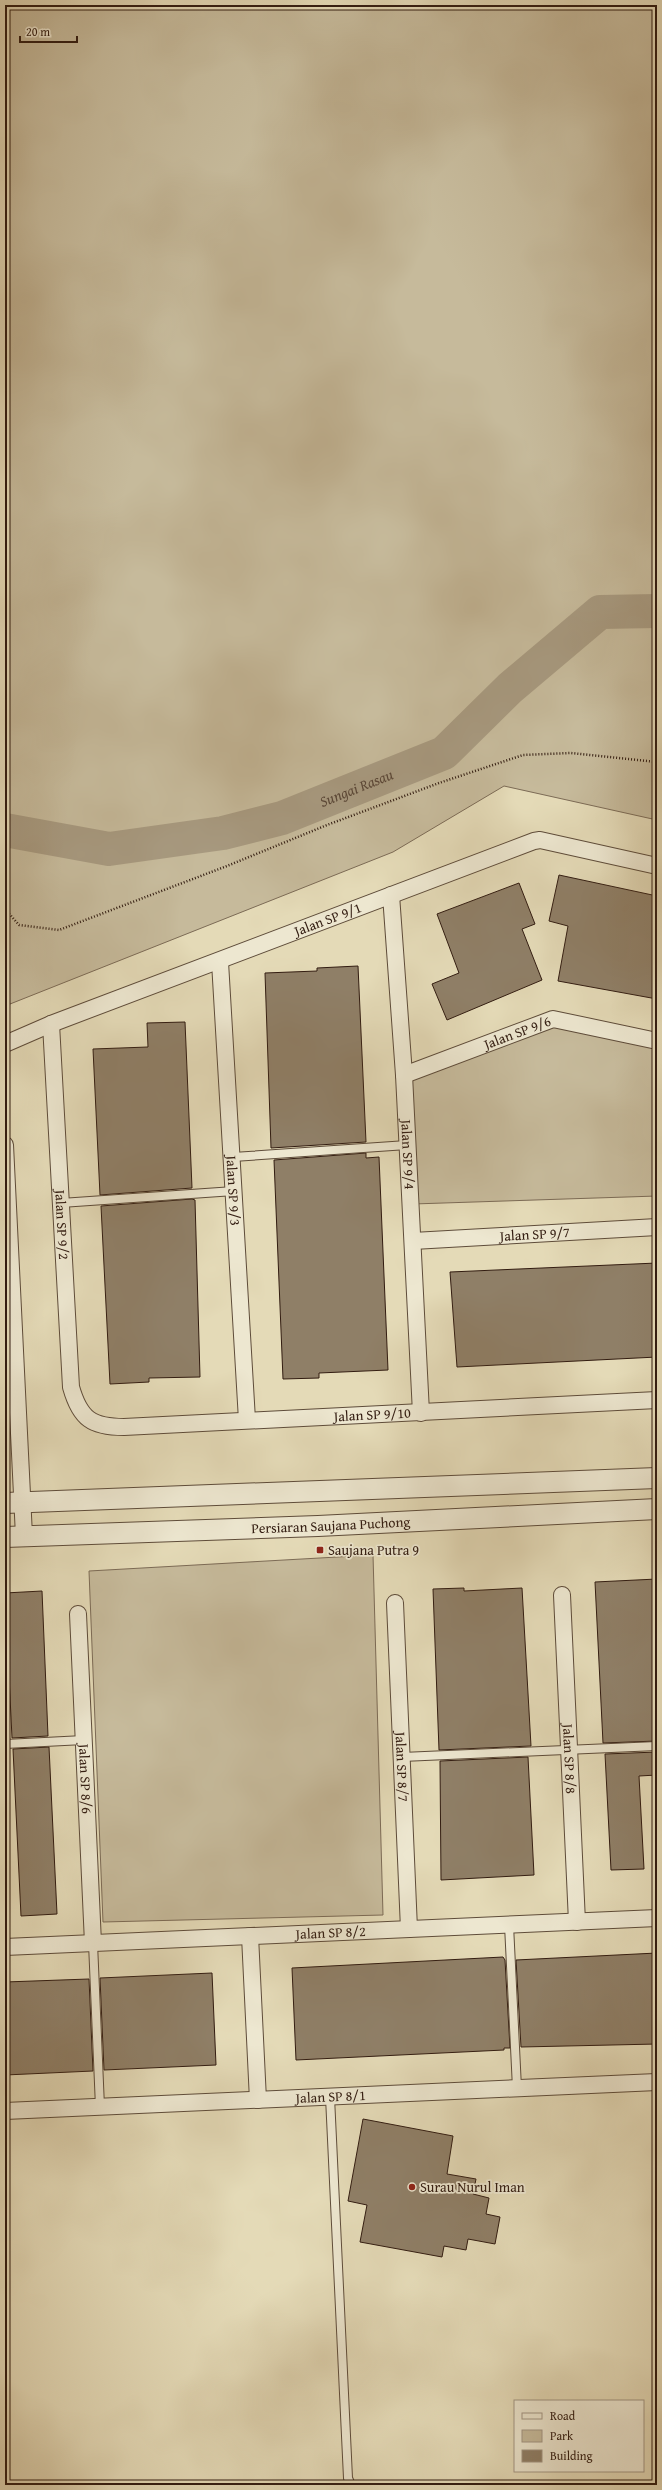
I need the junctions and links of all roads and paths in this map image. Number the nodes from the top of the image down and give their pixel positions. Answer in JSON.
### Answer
{"nodes":[{"id":1,"x":657,"y":762,"type":"edge"},
{"id":2,"x":657,"y":866,"type":"edge"},
{"id":3,"x":391,"y":895,"type":"junction"},
{"id":4,"x":5,"y":910,"type":"edge"},
{"id":5,"x":220,"y":962,"type":"junction"},
{"id":6,"x":51,"y":1024,"type":"junction"},
{"id":7,"x":657,"y":1041,"type":"edge"},
{"id":8,"x":5,"y":1044,"type":"edge"},
{"id":9,"x":404,"y":1075,"type":"junction"},
{"id":10,"x":407,"y":1145,"type":"junction"},
{"id":11,"x":5,"y":1146,"type":"edge"},
{"id":12,"x":233,"y":1157,"type":"junction"},
{"id":13,"x":234,"y":1191,"type":"junction"},
{"id":14,"x":61,"y":1203,"type":"junction"},
{"id":15,"x":657,"y":1227,"type":"edge"},
{"id":16,"x":413,"y":1241,"type":"junction"},
{"id":17,"x":657,"y":1400,"type":"edge"},
{"id":18,"x":421,"y":1413,"type":"junction"},
{"id":19,"x":88,"y":1420,"type":"joint"},
{"id":20,"x":247,"y":1420,"type":"junction"},
{"id":21,"x":657,"y":1478,"type":"edge"},
{"id":22,"x":14,"y":1502,"type":"edge"},
{"id":23,"x":657,"y":1509,"type":"edge"},
{"id":24,"x":14,"y":1536,"type":"edge"},
{"id":25,"x":562,"y":1595,"type":"dead end"},
{"id":26,"x":395,"y":1604,"type":"dead end"},
{"id":27,"x":78,"y":1614,"type":"dead end"},
{"id":28,"x":84,"y":1740,"type":"junction"},
{"id":29,"x":5,"y":1744,"type":"edge"},
{"id":30,"x":657,"y":1746,"type":"edge"},
{"id":31,"x":569,"y":1750,"type":"junction"},
{"id":32,"x":402,"y":1757,"type":"junction"},
{"id":33,"x":657,"y":1918,"type":"edge"},
{"id":34,"x":577,"y":1922,"type":"junction"},
{"id":35,"x":509,"y":1925,"type":"junction"},
{"id":36,"x":410,"y":1929,"type":"junction"},
{"id":37,"x":250,"y":1936,"type":"junction"},
{"id":38,"x":93,"y":1943,"type":"junction"},
{"id":39,"x":5,"y":1947,"type":"edge"},
{"id":40,"x":657,"y":2082,"type":"edge"},
{"id":41,"x":517,"y":2088,"type":"junction"},
{"id":42,"x":330,"y":2096,"type":"junction"},
{"id":43,"x":258,"y":2100,"type":"junction"},
{"id":44,"x":100,"y":2107,"type":"junction"},
{"id":45,"x":5,"y":2111,"type":"edge"},
{"id":46,"x":351,"y":2485,"type":"edge"}],
"edges":[{"from":1,"to":4,"type":"path"},
{"from":2,"to":3,"type":"street","name":"Jalan SP 9/1"},
{"from":3,"to":5,"type":"street","name":"Jalan SP 9/1"},
{"from":3,"to":9,"type":"street","name":"Jalan SP 9/4"},
{"from":5,"to":6,"type":"street","name":"Jalan SP 9/1"},
{"from":5,"to":12,"type":"street","name":"Jalan SP 9/3"},
{"from":6,"to":8,"type":"street","name":"Jalan SP 9/1"},
{"from":6,"to":14,"type":"street","name":"Jalan SP 9/2"},
{"from":7,"to":9,"type":"street","name":"Jalan SP 9/6"},
{"from":9,"to":10,"type":"street","name":"Jalan SP 9/4"},
{"from":10,"to":12,"type":"lane"},
{"from":10,"to":16,"type":"street","name":"Jalan SP 9/4"},
{"from":11,"to":22,"type":"street"},
{"from":12,"to":13,"type":"street","name":"Jalan SP 9/3"},
{"from":13,"to":14,"type":"lane"},
{"from":13,"to":20,"type":"street","name":"Jalan SP 9/3"},
{"from":14,"to":19,"type":"street","name":"Jalan SP 9/2"},
{"from":15,"to":16,"type":"street","name":"Jalan SP 9/7"},
{"from":16,"to":18,"type":"street","name":"Jalan SP 9/4"},
{"from":17,"to":18,"type":"street","name":"Jalan SP 9/10"},
{"from":18,"to":20,"type":"street","name":"Jalan SP 9/10"},
{"from":19,"to":20,"type":"street","name":"Jalan SP 9/10"},
{"from":21,"to":22,"type":"street"},
{"from":22,"to":24,"type":"street"},
{"from":23,"to":24,"type":"street","name":"Persiaran Saujana Puchong"},
{"from":25,"to":31,"type":"street","name":"Jalan SP 8/8"},
{"from":26,"to":32,"type":"street","name":"Jalan SP 8/7"},
{"from":27,"to":28,"type":"street","name":"Jalan SP 8/6"},
{"from":28,"to":29,"type":"lane"},
{"from":28,"to":38,"type":"street","name":"Jalan SP 8/6"},
{"from":30,"to":31,"type":"lane"},
{"from":31,"to":32,"type":"lane"},
{"from":31,"to":34,"type":"street","name":"Jalan SP 8/8"},
{"from":32,"to":36,"type":"street","name":"Jalan SP 8/7"},
{"from":33,"to":34,"type":"street","name":"Jalan SP 8/2"},
{"from":34,"to":35,"type":"street","name":"Jalan SP 8/2"},
{"from":35,"to":36,"type":"street","name":"Jalan SP 8/2"},
{"from":35,"to":41,"type":"lane"},
{"from":36,"to":37,"type":"street","name":"Jalan SP 8/2"},
{"from":37,"to":38,"type":"street","name":"Jalan SP 8/2"},
{"from":37,"to":43,"type":"street"},
{"from":38,"to":39,"type":"street","name":"Jalan SP 8/2"},
{"from":38,"to":44,"type":"lane"},
{"from":40,"to":41,"type":"street","name":"Jalan SP 8/1"},
{"from":41,"to":42,"type":"street","name":"Jalan SP 8/1"},
{"from":42,"to":43,"type":"street","name":"Jalan SP 8/1"},
{"from":42,"to":46,"type":"lane"},
{"from":43,"to":44,"type":"street","name":"Jalan SP 8/1"},
{"from":44,"to":45,"type":"street","name":"Jalan SP 8/1"}]}
